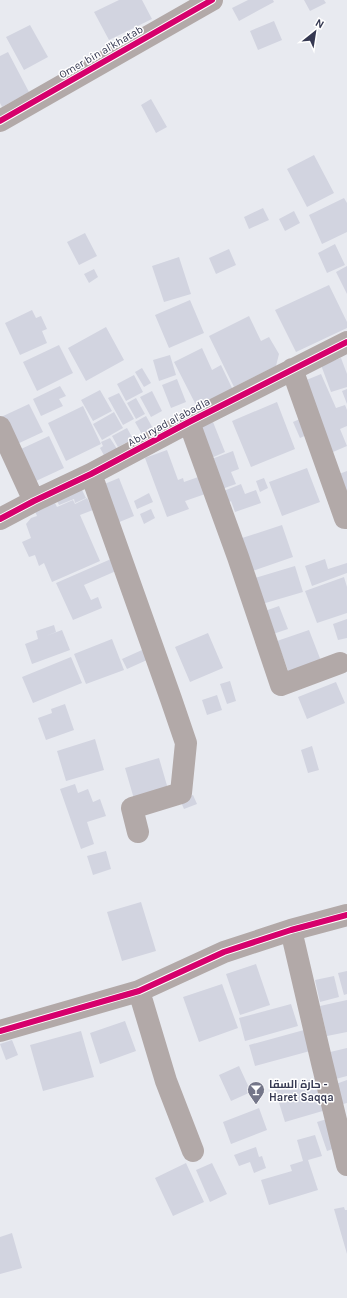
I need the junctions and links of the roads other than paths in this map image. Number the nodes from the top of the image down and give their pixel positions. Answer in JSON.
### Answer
{"nodes":[{"id":1,"x":212,"y":0,"type":"edge"},
{"id":2,"x":1,"y":117,"type":"edge"},
{"id":3,"x":347,"y":342,"type":"edge"},
{"id":4,"x":292,"y":370,"type":"junction"},
{"id":5,"x":189,"y":422,"type":"junction"},
{"id":6,"x":0,"y":427,"type":"edge"},
{"id":7,"x":91,"y":474,"type":"junction"},
{"id":8,"x":34,"y":501,"type":"junction"},
{"id":9,"x":347,"y":518,"type":"edge"},
{"id":10,"x":0,"y":519,"type":"edge"},
{"id":11,"x":340,"y":663,"type":"dead end"},
{"id":12,"x":138,"y":832,"type":"dead end"},
{"id":13,"x":347,"y":915,"type":"edge"},
{"id":14,"x":291,"y":930,"type":"junction"},
{"id":15,"x":138,"y":991,"type":"junction"},
{"id":16,"x":0,"y":1031,"type":"edge"},
{"id":17,"x":193,"y":1151,"type":"dead end"},
{"id":18,"x":347,"y":1164,"type":"edge"}],
"edges":[{"from":1,"to":2,"type":"street","name":"Omer bin al'khatab"},
{"from":3,"to":4,"type":"street","name":"Abu ryad al'abadla"},
{"from":4,"to":5,"type":"street","name":"Abu ryad al'abadla"},
{"from":4,"to":9,"type":"street"},
{"from":5,"to":7,"type":"street","name":"Abu ryad al'abadla"},
{"from":5,"to":11,"type":"street"},
{"from":6,"to":8,"type":"street"},
{"from":7,"to":8,"type":"street","name":"Abu ryad al'abadla"},
{"from":7,"to":12,"type":"street"},
{"from":8,"to":10,"type":"street","name":"Abu ryad al'abadla"},
{"from":13,"to":14,"type":"street"},
{"from":14,"to":15,"type":"street"},
{"from":14,"to":18,"type":"street"},
{"from":15,"to":16,"type":"street"},
{"from":15,"to":17,"type":"street"}]}
